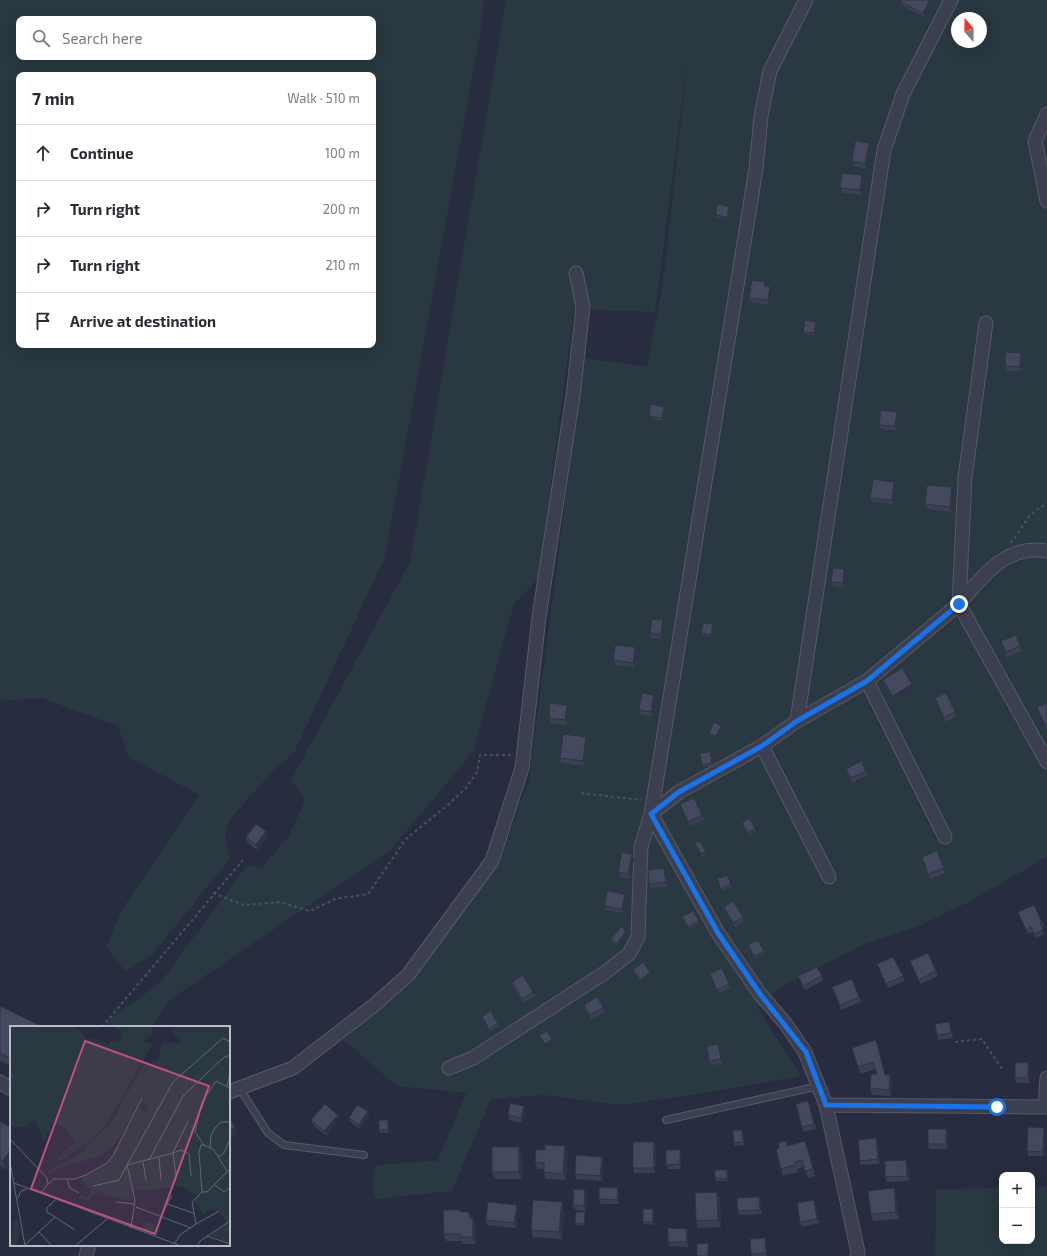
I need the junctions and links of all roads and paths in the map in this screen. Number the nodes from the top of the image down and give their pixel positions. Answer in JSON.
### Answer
{"nodes":[{"id":1,"x":806,"y":0,"type":"edge"},
{"id":2,"x":951,"y":0,"type":"edge"},
{"id":3,"x":1047,"y":114,"type":"edge"},
{"id":4,"x":1047,"y":201,"type":"edge"},
{"id":5,"x":576,"y":273,"type":"dead end"},
{"id":6,"x":986,"y":323,"type":"dead end"},
{"id":7,"x":1047,"y":503,"type":"edge"},
{"id":8,"x":1008,"y":547,"type":"dead end"},
{"id":9,"x":1047,"y":551,"type":"edge"},
{"id":10,"x":959,"y":604,"type":"junction"},
{"id":11,"x":867,"y":681,"type":"junction"},
{"id":12,"x":797,"y":721,"type":"junction"},
{"id":13,"x":762,"y":746,"type":"junction"},
{"id":14,"x":524,"y":755,"type":"junction"},
{"id":15,"x":1047,"y":762,"type":"edge"},
{"id":16,"x":581,"y":793,"type":"dead end"},
{"id":17,"x":652,"y":808,"type":"junction"},
{"id":18,"x":946,"y":836,"type":"dead end"},
{"id":19,"x":243,"y":860,"type":"dead end"},
{"id":20,"x":829,"y":877,"type":"dead end"},
{"id":21,"x":214,"y":893,"type":"junction"},
{"id":22,"x":103,"y":1026,"type":"edge"},
{"id":23,"x":954,"y":1042,"type":"dead end"},
{"id":24,"x":448,"y":1068,"type":"dead end"},
{"id":25,"x":1002,"y":1069,"type":"dead end"},
{"id":26,"x":1047,"y":1078,"type":"edge"},
{"id":27,"x":0,"y":1082,"type":"edge"},
{"id":28,"x":818,"y":1086,"type":"junction"},
{"id":29,"x":10,"y":1088,"type":"edge"},
{"id":30,"x":234,"y":1091,"type":"edge"},
{"id":31,"x":826,"y":1105,"type":"junction"},
{"id":32,"x":1046,"y":1107,"type":"edge"},
{"id":33,"x":666,"y":1120,"type":"dead end"},
{"id":34,"x":364,"y":1155,"type":"dead end"},
{"id":35,"x":89,"y":1246,"type":"edge"},
{"id":36,"x":86,"y":1256,"type":"edge"},
{"id":37,"x":857,"y":1256,"type":"edge"}],
"edges":[{"from":1,"to":17,"type":"street"},
{"from":2,"to":12,"type":"street"},
{"from":3,"to":4,"type":"street"},
{"from":5,"to":14,"type":"street"},
{"from":6,"to":10,"type":"street"},
{"from":7,"to":8,"type":"path"},
{"from":9,"to":10,"type":"street"},
{"from":10,"to":11,"type":"street"},
{"from":10,"to":15,"type":"street"},
{"from":11,"to":12,"type":"street"},
{"from":11,"to":18,"type":"street"},
{"from":12,"to":13,"type":"street"},
{"from":13,"to":17,"type":"street"},
{"from":13,"to":20,"type":"street"},
{"from":14,"to":21,"type":"path"},
{"from":14,"to":30,"type":"street"},
{"from":16,"to":17,"type":"path"},
{"from":17,"to":24,"type":"street"},
{"from":17,"to":28,"type":"street"},
{"from":19,"to":21,"type":"path"},
{"from":21,"to":22,"type":"path"},
{"from":23,"to":25,"type":"path"},
{"from":26,"to":32,"type":"street"},
{"from":27,"to":29,"type":"street"},
{"from":28,"to":31,"type":"street"},
{"from":28,"to":33,"type":"lane"},
{"from":30,"to":34,"type":"lane"},
{"from":31,"to":32,"type":"street"},
{"from":31,"to":37,"type":"street"},
{"from":35,"to":36,"type":"street"}]}
